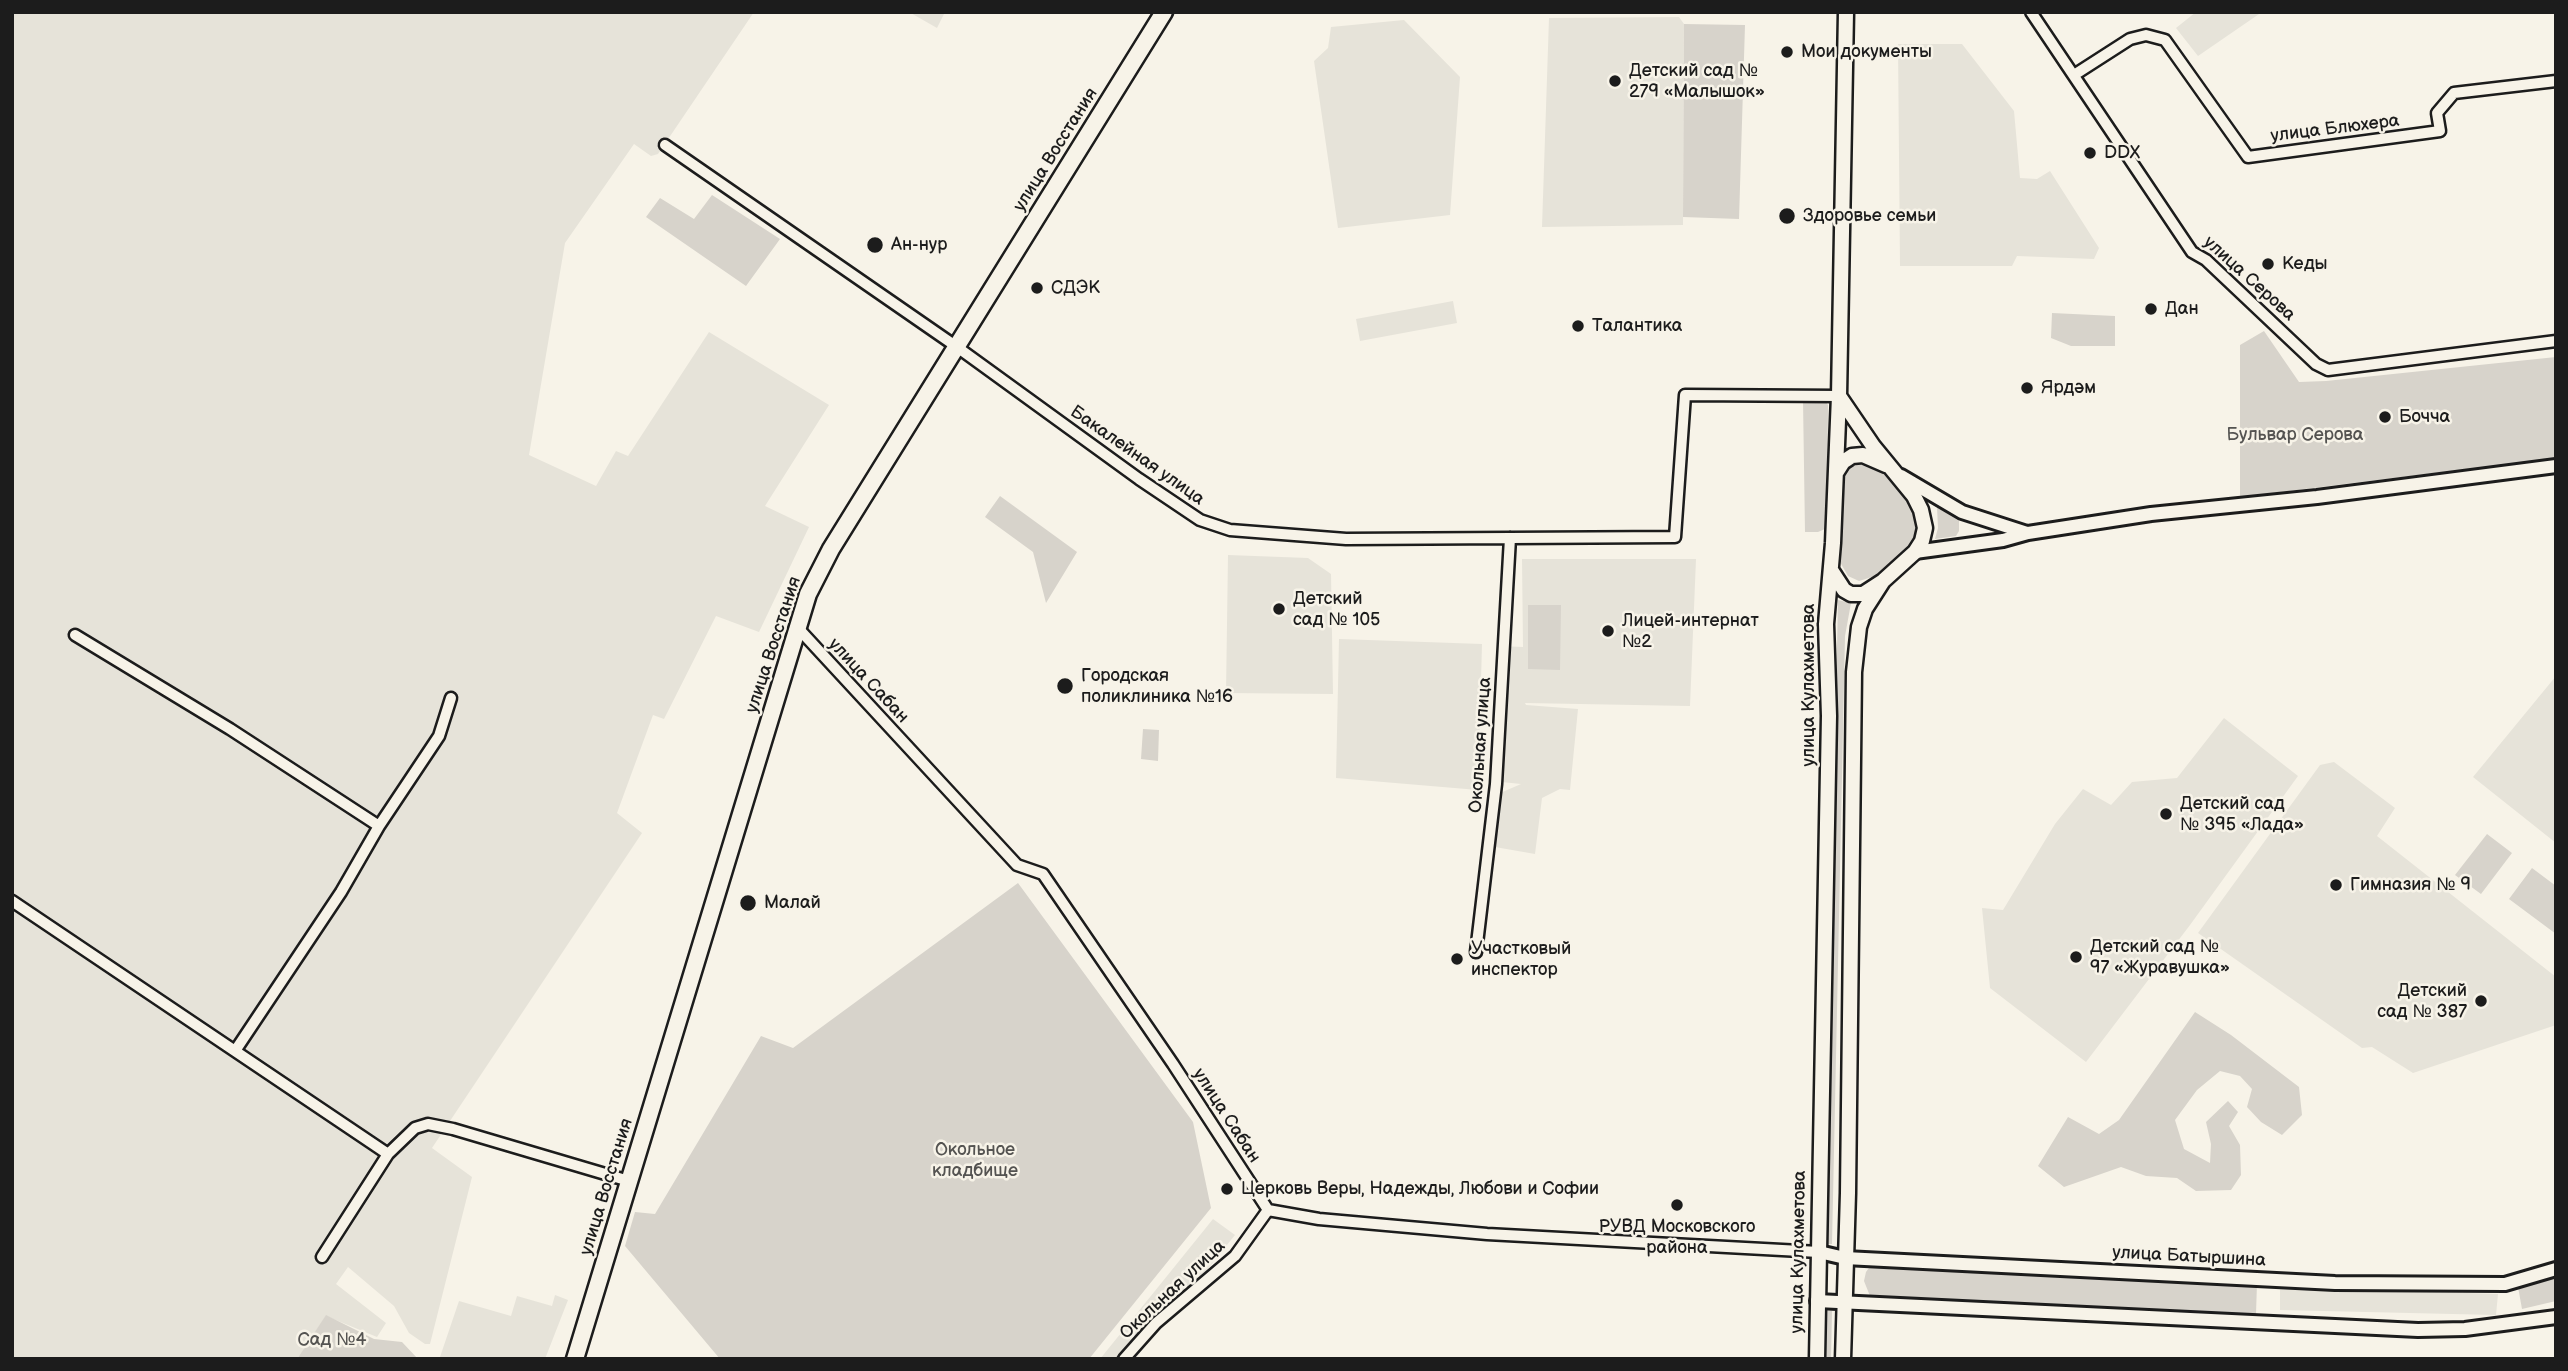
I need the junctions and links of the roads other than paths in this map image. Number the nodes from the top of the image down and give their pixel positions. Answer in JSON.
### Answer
{"nodes":[{"id":1,"x":1164,"y":12,"type":"edge"},
{"id":2,"x":1846,"y":12,"type":"edge"},
{"id":3,"x":2031,"y":12,"type":"edge"},
{"id":4,"x":2074,"y":75,"type":"junction"},
{"id":5,"x":2556,"y":80,"type":"edge"},
{"id":6,"x":666,"y":145,"type":"dead end"},
{"id":7,"x":2556,"y":341,"type":"edge"},
{"id":8,"x":957,"y":347,"type":"junction"},
{"id":9,"x":1839,"y":396,"type":"junction"},
{"id":10,"x":2556,"y":466,"type":"edge"},
{"id":11,"x":1896,"y":472,"type":"junction"},
{"id":12,"x":1835,"y":474,"type":"junction"},
{"id":13,"x":2028,"y":533,"type":"junction"},
{"id":14,"x":1510,"y":538,"type":"junction"},
{"id":15,"x":1915,"y":552,"type":"junction"},
{"id":16,"x":1831,"y":570,"type":"junction"},
{"id":17,"x":1883,"y":582,"type":"junction"},
{"id":18,"x":797,"y":627,"type":"junction"},
{"id":19,"x":75,"y":635,"type":"dead end"},
{"id":20,"x":451,"y":698,"type":"dead end"},
{"id":21,"x":379,"y":826,"type":"junction"},
{"id":22,"x":12,"y":901,"type":"edge"},
{"id":23,"x":1476,"y":953,"type":"dead end"},
{"id":24,"x":235,"y":1051,"type":"junction"},
{"id":25,"x":388,"y":1154,"type":"junction"},
{"id":26,"x":629,"y":1181,"type":"junction"},
{"id":27,"x":1268,"y":1210,"type":"junction"},
{"id":28,"x":1819,"y":1252,"type":"junction"},
{"id":29,"x":322,"y":1257,"type":"dead end"},
{"id":30,"x":1845,"y":1258,"type":"junction"},
{"id":31,"x":2556,"y":1269,"type":"edge"},
{"id":32,"x":1817,"y":1301,"type":"junction"},
{"id":33,"x":1845,"y":1302,"type":"junction"},
{"id":34,"x":2556,"y":1317,"type":"edge"},
{"id":35,"x":575,"y":1359,"type":"edge"},
{"id":36,"x":1124,"y":1359,"type":"edge"},
{"id":37,"x":1816,"y":1359,"type":"edge"},
{"id":38,"x":1843,"y":1359,"type":"edge"}],
"edges":[{"from":1,"to":8,"type":"main road","name":"улица Восстания"},
{"from":2,"to":9,"type":"main road","name":"улица Кулахметова"},
{"from":3,"to":4,"type":"street","name":"улица Серова"},
{"from":4,"to":5,"type":"street","name":"улица Блюхера"},
{"from":4,"to":7,"type":"street","name":"улица Серова"},
{"from":6,"to":8,"type":"street","name":"Бакалейная улица"},
{"from":8,"to":14,"type":"street","name":"Бакалейная улица"},
{"from":8,"to":18,"type":"main road","name":"улица Восстания"},
{"from":9,"to":11,"type":"main road"},
{"from":9,"to":12,"type":"main road","name":"улица Кулахметова"},
{"from":9,"to":14,"type":"street","name":"Бакалейная улица"},
{"from":10,"to":13,"type":"street"},
{"from":11,"to":12,"type":"main road"},
{"from":11,"to":13,"type":"street"},
{"from":11,"to":15,"type":"main road"},
{"from":12,"to":16,"type":"main road","name":"улица Кулахметова"},
{"from":13,"to":15,"type":"street"},
{"from":14,"to":23,"type":"street","name":"Окольная улица"},
{"from":15,"to":17,"type":"main road"},
{"from":16,"to":17,"type":"main road"},
{"from":16,"to":28,"type":"main road","name":"улица Кулахметова"},
{"from":17,"to":30,"type":"main road"},
{"from":18,"to":26,"type":"main road","name":"улица Восстания"},
{"from":18,"to":27,"type":"street","name":"улица Сабан"},
{"from":19,"to":21,"type":"street"},
{"from":20,"to":21,"type":"street"},
{"from":21,"to":24,"type":"street"},
{"from":22,"to":24,"type":"street"},
{"from":24,"to":25,"type":"street"},
{"from":25,"to":26,"type":"street"},
{"from":25,"to":29,"type":"street"},
{"from":26,"to":35,"type":"main road","name":"улица Восстания"},
{"from":27,"to":28,"type":"street"},
{"from":27,"to":36,"type":"street","name":"Окольная улица"},
{"from":28,"to":30,"type":"street","name":"улица Батыршина"},
{"from":28,"to":32,"type":"main road","name":"улица Кулахметова"},
{"from":30,"to":31,"type":"street","name":"улица Батыршина"},
{"from":30,"to":33,"type":"main road"},
{"from":32,"to":33,"type":"street"},
{"from":32,"to":37,"type":"main road","name":"улица Кулахметова"},
{"from":33,"to":34,"type":"street"},
{"from":33,"to":38,"type":"main road"}]}
